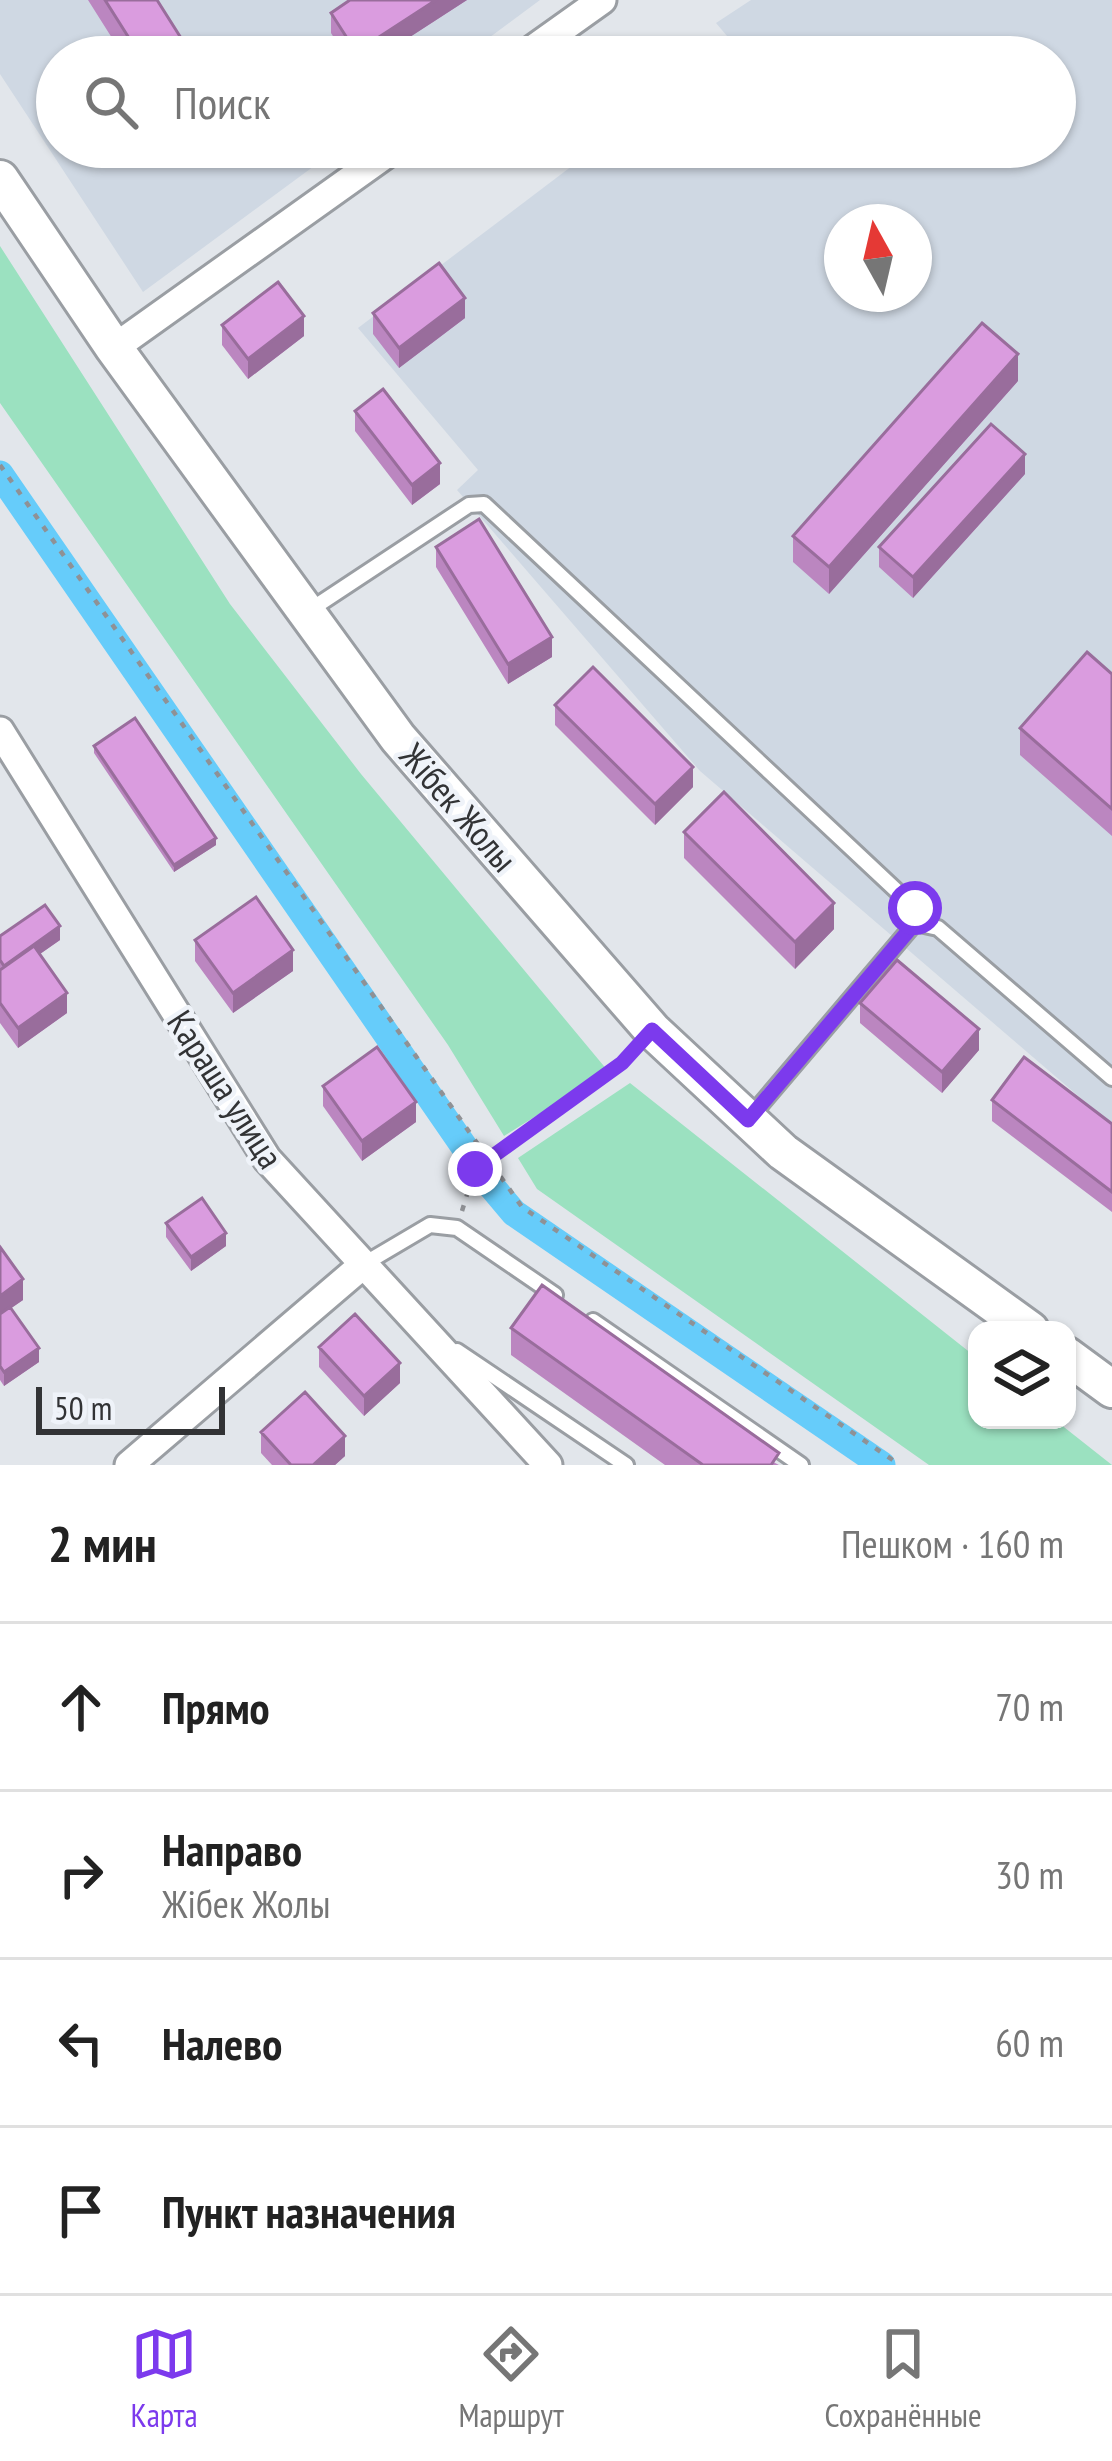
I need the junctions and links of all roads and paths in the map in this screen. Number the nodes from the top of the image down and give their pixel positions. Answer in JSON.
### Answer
{"nodes":[{"id":1,"x":602,"y":0,"type":"edge"},
{"id":2,"x":551,"y":36,"type":"edge"},
{"id":3,"x":367,"y":168,"type":"edge"},
{"id":4,"x":0,"y":178,"type":"edge"},
{"id":5,"x":115,"y":348,"type":"junction"},
{"id":6,"x":0,"y":465,"type":"edge"},
{"id":7,"x":307,"y":612,"type":"junction"},
{"id":8,"x":0,"y":730,"type":"edge"},
{"id":9,"x":915,"y":923,"type":"junction"},
{"id":10,"x":652,"y":1030,"type":"junction"},
{"id":11,"x":1112,"y":1078,"type":"edge"},
{"id":12,"x":748,"y":1120,"type":"junction"},
{"id":13,"x":457,"y":1228,"type":"junction"},
{"id":14,"x":364,"y":1264,"type":"junction"},
{"id":15,"x":1017,"y":1321,"type":"edge"},
{"id":16,"x":423,"y":1328,"type":"junction"},
{"id":17,"x":1076,"y":1363,"type":"edge"},
{"id":18,"x":1112,"y":1389,"type":"edge"},
{"id":19,"x":129,"y":1465,"type":"edge"},
{"id":20,"x":548,"y":1465,"type":"edge"},
{"id":21,"x":626,"y":1465,"type":"edge"},
{"id":22,"x":801,"y":1465,"type":"edge"},
{"id":23,"x":900,"y":1465,"type":"edge"}],
"edges":[{"from":1,"to":2,"type":"street"},
{"from":3,"to":5,"type":"street"},
{"from":4,"to":5,"type":"main road","name":"Жібек Жолы"},
{"from":5,"to":7,"type":"main road","name":"Жібек Жолы"},
{"from":6,"to":23,"type":"path"},
{"from":7,"to":9,"type":"lane"},
{"from":7,"to":10,"type":"main road","name":"Жібек Жолы"},
{"from":8,"to":14,"type":"street","name":"Караша улица"},
{"from":9,"to":11,"type":"lane"},
{"from":9,"to":12,"type":"lane"},
{"from":10,"to":12,"type":"main road","name":"Жібек Жолы"},
{"from":10,"to":13,"type":"path","bridge":true},
{"from":12,"to":15,"type":"main road","name":"Жібек Жолы"},
{"from":13,"to":14,"type":"lane"},
{"from":13,"to":22,"type":"lane"},
{"from":14,"to":16,"type":"street","name":"Караша улица"},
{"from":14,"to":19,"type":"street"},
{"from":16,"to":20,"type":"street","name":"Караша улица"},
{"from":16,"to":21,"type":"lane"},
{"from":17,"to":18,"type":"main road"}]}
